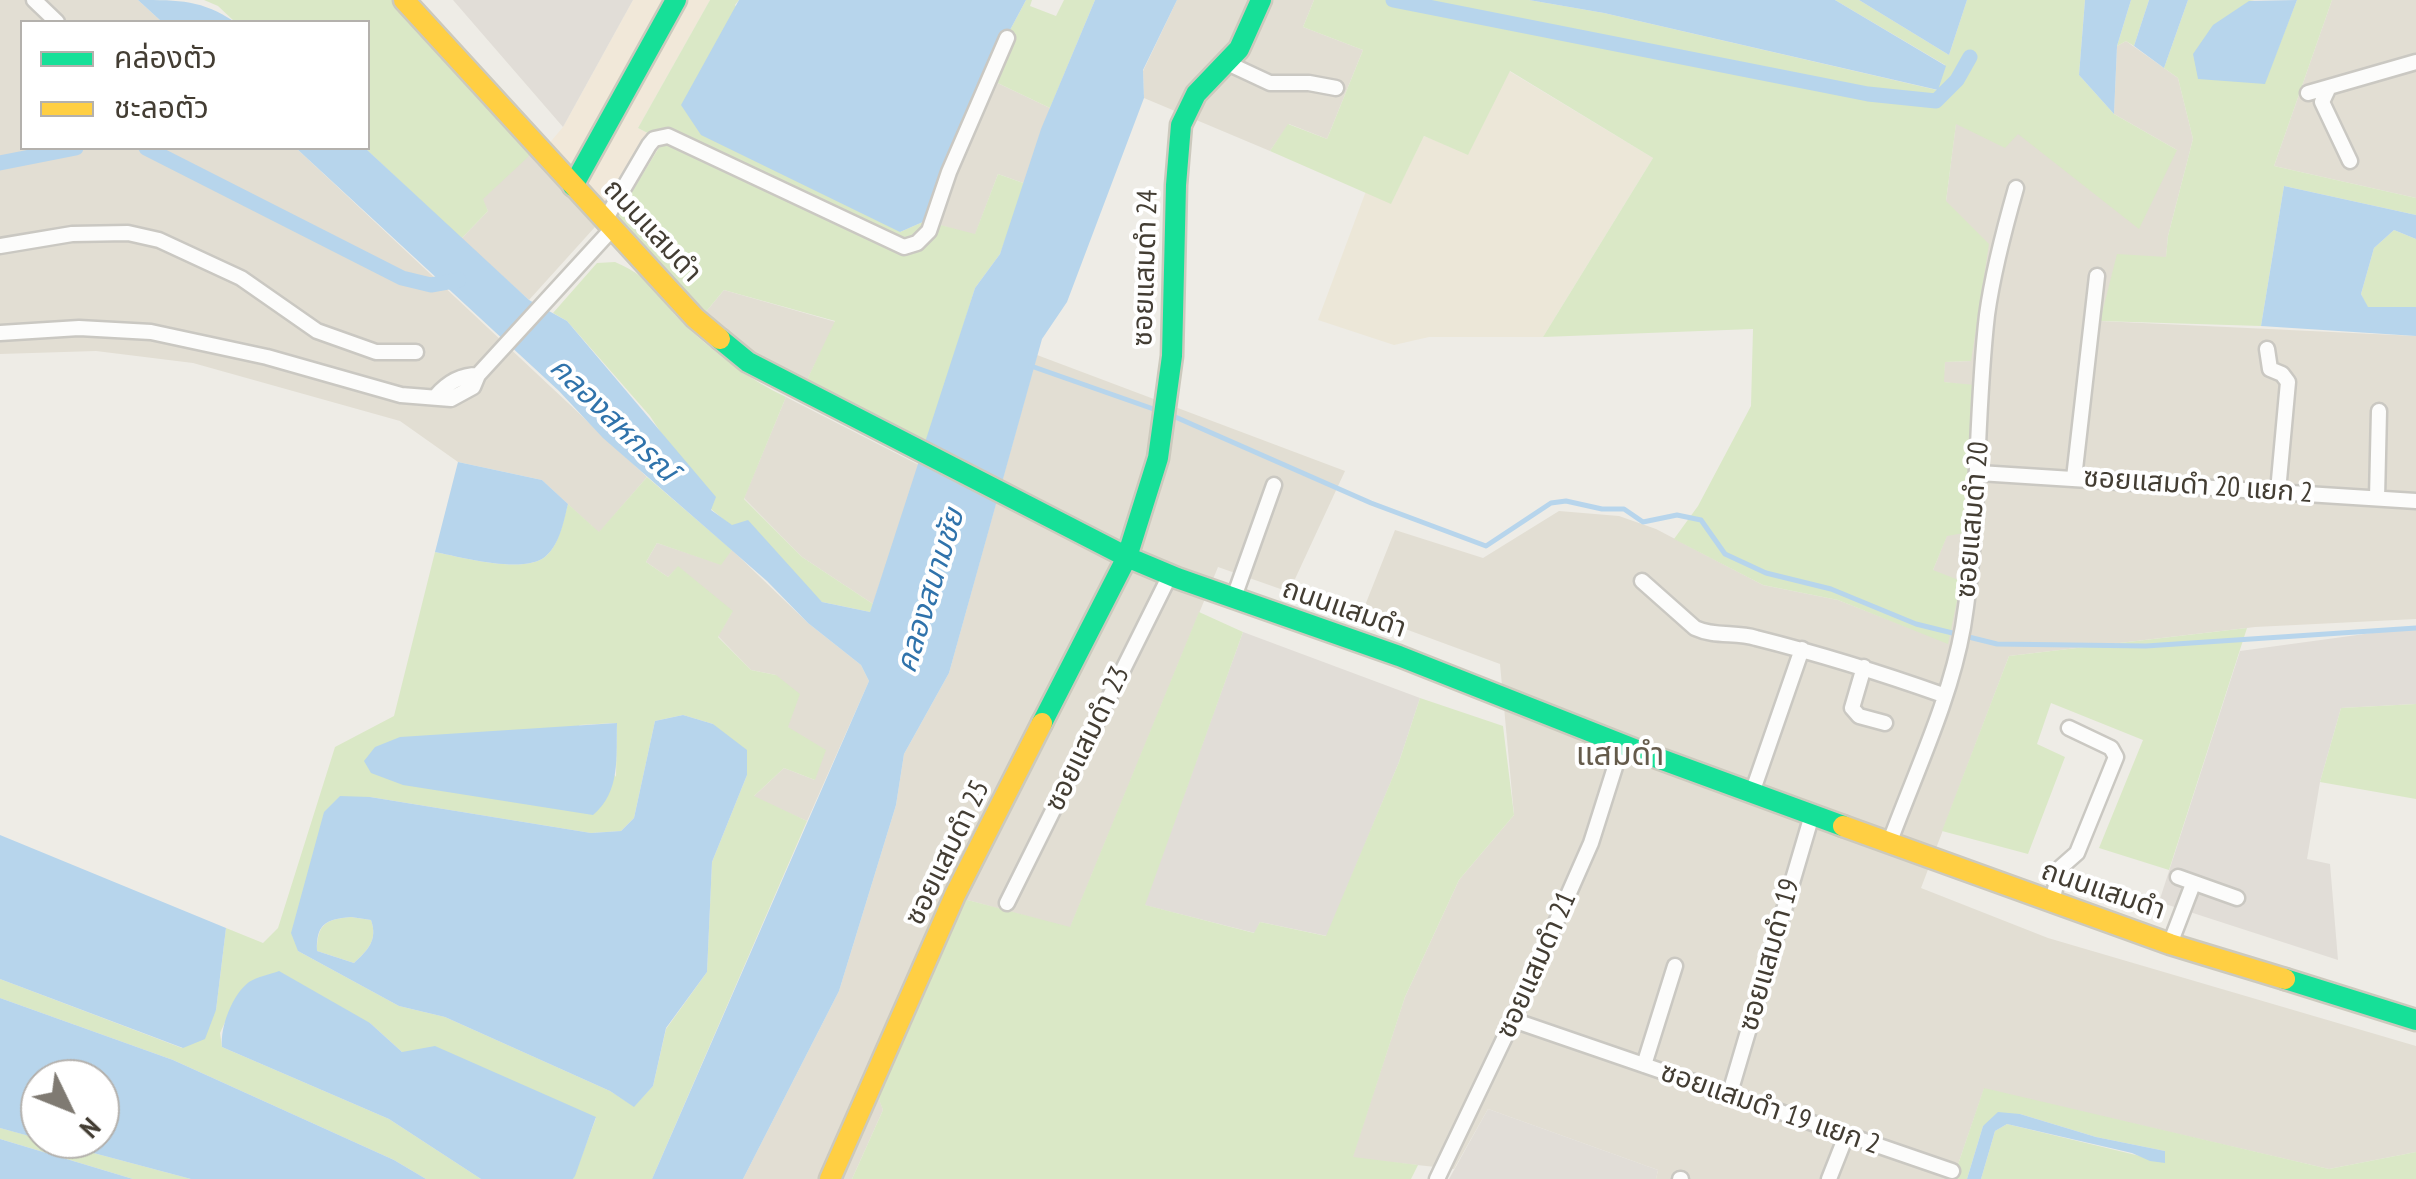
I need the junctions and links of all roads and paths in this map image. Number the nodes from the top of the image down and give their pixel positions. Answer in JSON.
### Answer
{"nodes":[{"id":1,"x":34,"y":0,"type":"edge"},
{"id":2,"x":404,"y":0,"type":"edge"},
{"id":3,"x":676,"y":0,"type":"edge"},
{"id":4,"x":1261,"y":0,"type":"edge"},
{"id":5,"x":55,"y":20,"type":"edge"},
{"id":6,"x":1007,"y":38,"type":"dead end"},
{"id":7,"x":1226,"y":62,"type":"junction"},
{"id":8,"x":2416,"y":62,"type":"edge"},
{"id":9,"x":2328,"y":87,"type":"junction"},
{"id":10,"x":1336,"y":88,"type":"dead end"},
{"id":11,"x":2308,"y":93,"type":"dead end"},
{"id":12,"x":2350,"y":160,"type":"dead end"},
{"id":13,"x":572,"y":186,"type":"junction"},
{"id":14,"x":2016,"y":188,"type":"dead end"},
{"id":15,"x":609,"y":224,"type":"junction"},
{"id":16,"x":0,"y":246,"type":"edge"},
{"id":17,"x":2097,"y":276,"type":"dead end"},
{"id":18,"x":0,"y":333,"type":"edge"},
{"id":19,"x":2268,"y":348,"type":"dead end"},
{"id":20,"x":416,"y":352,"type":"dead end"},
{"id":21,"x":2379,"y":412,"type":"dead end"},
{"id":22,"x":1979,"y":472,"type":"junction"},
{"id":23,"x":2074,"y":478,"type":"junction"},
{"id":24,"x":1274,"y":485,"type":"dead end"},
{"id":25,"x":2278,"y":491,"type":"junction"},
{"id":26,"x":2377,"y":498,"type":"junction"},
{"id":27,"x":2416,"y":501,"type":"edge"},
{"id":28,"x":1127,"y":557,"type":"junction"},
{"id":29,"x":1170,"y":574,"type":"junction"},
{"id":30,"x":1642,"y":581,"type":"dead end"},
{"id":31,"x":1234,"y":600,"type":"junction"},
{"id":32,"x":1802,"y":649,"type":"junction"},
{"id":33,"x":1864,"y":667,"type":"junction"},
{"id":34,"x":1943,"y":695,"type":"junction"},
{"id":35,"x":1885,"y":723,"type":"dead end"},
{"id":36,"x":2068,"y":728,"type":"dead end"},
{"id":37,"x":1622,"y":744,"type":"junction"},
{"id":38,"x":1752,"y":793,"type":"junction"},
{"id":39,"x":1812,"y":815,"type":"junction"},
{"id":40,"x":1889,"y":844,"type":"junction"},
{"id":41,"x":2178,"y":878,"type":"dead end"},
{"id":42,"x":2193,"y":884,"type":"junction"},
{"id":43,"x":2237,"y":898,"type":"dead end"},
{"id":44,"x":2052,"y":902,"type":"junction"},
{"id":45,"x":1006,"y":904,"type":"dead end"},
{"id":46,"x":2170,"y":944,"type":"junction"},
{"id":47,"x":1674,"y":966,"type":"dead end"},
{"id":48,"x":1512,"y":1020,"type":"junction"},
{"id":49,"x":2416,"y":1020,"type":"edge"},
{"id":50,"x":1644,"y":1065,"type":"junction"},
{"id":51,"x":1729,"y":1096,"type":"junction"},
{"id":52,"x":1846,"y":1136,"type":"junction"},
{"id":53,"x":1952,"y":1171,"type":"dead end"},
{"id":54,"x":830,"y":1179,"type":"edge"},
{"id":55,"x":1437,"y":1179,"type":"edge"},
{"id":56,"x":1829,"y":1179,"type":"edge"}],
"edges":[{"from":1,"to":5,"type":"street"},
{"from":2,"to":13,"type":"street","name":"ถนนแสมดำ"},
{"from":3,"to":13,"type":"street"},
{"from":4,"to":7,"type":"street","name":"ซอยแสมดำ 24"},
{"from":6,"to":15,"type":"street"},
{"from":7,"to":10,"type":"street"},
{"from":7,"to":28,"type":"street","name":"ซอยแสมดำ 24"},
{"from":8,"to":9,"type":"street"},
{"from":9,"to":11,"type":"street"},
{"from":9,"to":12,"type":"street"},
{"from":13,"to":15,"type":"street","name":"ถนนแสมดำ"},
{"from":14,"to":22,"type":"street","name":"ซอยแสมดำ 20"},
{"from":15,"to":18,"type":"street"},
{"from":15,"to":28,"type":"street","name":"ถนนแสมดำ"},
{"from":16,"to":20,"type":"street"},
{"from":17,"to":23,"type":"street"},
{"from":19,"to":25,"type":"street"},
{"from":21,"to":26,"type":"street"},
{"from":22,"to":23,"type":"street","name":"ซอยแสมดำ 20 แยก 2"},
{"from":22,"to":34,"type":"street","name":"ซอยแสมดำ 20"},
{"from":23,"to":25,"type":"street","name":"ซอยแสมดำ 20 แยก 2"},
{"from":24,"to":31,"type":"street"},
{"from":25,"to":26,"type":"street","name":"ซอยแสมดำ 20 แยก 2"},
{"from":26,"to":27,"type":"street","name":"ซอยแสมดำ 20 แยก 2"},
{"from":28,"to":29,"type":"street","name":"ถนนแสมดำ"},
{"from":28,"to":54,"type":"street","name":"ซอยแสมดำ 25"},
{"from":29,"to":31,"type":"street","name":"ถนนแสมดำ"},
{"from":29,"to":45,"type":"street","name":"ซอยแสมดำ 23"},
{"from":30,"to":32,"type":"street"},
{"from":31,"to":37,"type":"street","name":"ถนนแสมดำ"},
{"from":32,"to":33,"type":"street"},
{"from":32,"to":38,"type":"street"},
{"from":33,"to":34,"type":"street"},
{"from":33,"to":35,"type":"street"},
{"from":34,"to":40,"type":"street","name":"ซอยแสมดำ 20"},
{"from":36,"to":44,"type":"street"},
{"from":37,"to":38,"type":"street","name":"ถนนแสมดำ"},
{"from":37,"to":48,"type":"street","name":"ซอยแสมดำ 21"},
{"from":38,"to":39,"type":"street","name":"ถนนแสมดำ"},
{"from":39,"to":40,"type":"street","name":"ถนนแสมดำ"},
{"from":39,"to":51,"type":"street","name":"ซอยแสมดำ 19"},
{"from":40,"to":44,"type":"street","name":"ถนนแสมดำ"},
{"from":41,"to":42,"type":"street"},
{"from":42,"to":43,"type":"street"},
{"from":42,"to":46,"type":"street"},
{"from":44,"to":46,"type":"street","name":"ถนนแสมดำ"},
{"from":46,"to":49,"type":"street","name":"ถนนแสมดำ"},
{"from":47,"to":50,"type":"street"},
{"from":48,"to":50,"type":"street","name":"ซอยแสมดำ 19 แยก 2"},
{"from":48,"to":55,"type":"street","name":"ซอยแสมดำ 21"},
{"from":50,"to":51,"type":"street","name":"ซอยแสมดำ 19 แยก 2"},
{"from":51,"to":52,"type":"street","name":"ซอยแสมดำ 19 แยก 2"},
{"from":52,"to":53,"type":"street","name":"ซอยแสมดำ 19 แยก 2"},
{"from":52,"to":56,"type":"street"}]}
